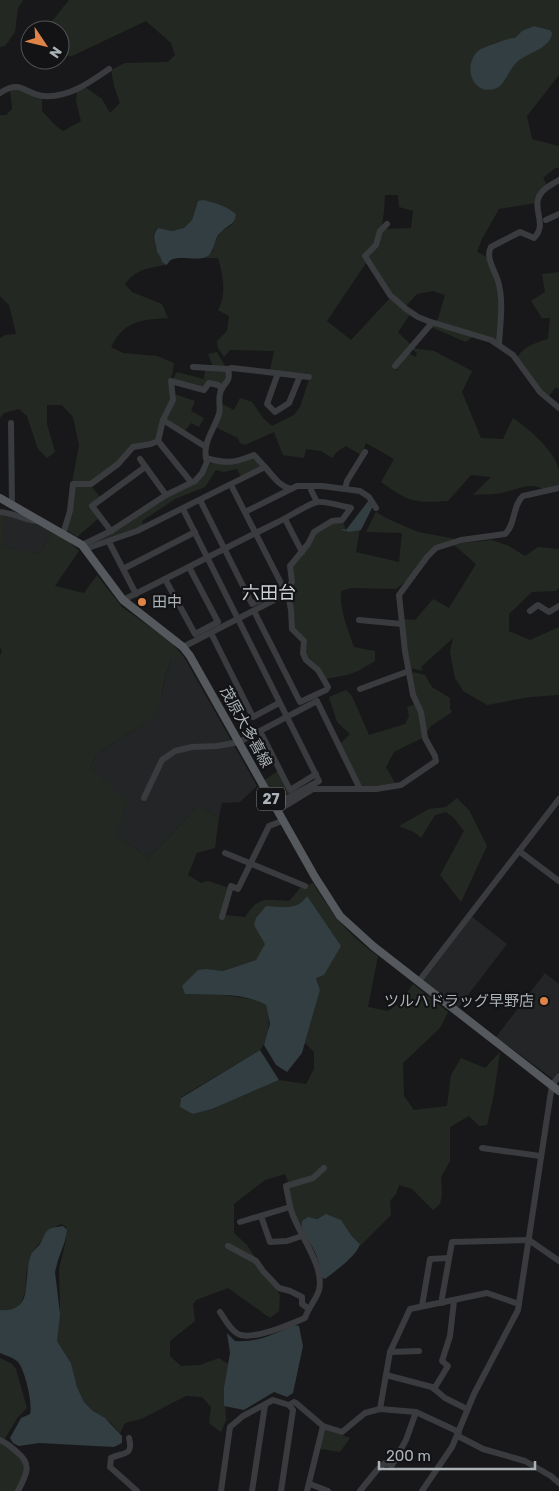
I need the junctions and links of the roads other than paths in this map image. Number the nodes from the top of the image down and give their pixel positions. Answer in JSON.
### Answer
{"nodes":[{"id":1,"x":109,"y":69,"type":"dead end"},
{"id":2,"x":0,"y":93,"type":"edge"},
{"id":3,"x":559,"y":180,"type":"edge"},
{"id":4,"x":559,"y":214,"type":"edge"},
{"id":5,"x":546,"y":220,"type":"dead end"},
{"id":6,"x":387,"y":224,"type":"dead end"},
{"id":7,"x":432,"y":323,"type":"junction"},
{"id":8,"x":499,"y":345,"type":"junction"},
{"id":9,"x":395,"y":366,"type":"dead end"},
{"id":10,"x":193,"y":367,"type":"dead end"},
{"id":11,"x":228,"y":370,"type":"junction"},
{"id":12,"x":278,"y":373,"type":"junction"},
{"id":13,"x":300,"y":376,"type":"junction"},
{"id":14,"x":309,"y":377,"type":"dead end"},
{"id":15,"x":222,"y":390,"type":"junction"},
{"id":16,"x":559,"y":408,"type":"edge"},
{"id":17,"x":163,"y":420,"type":"junction"},
{"id":18,"x":11,"y":423,"type":"dead end"},
{"id":19,"x":158,"y":441,"type":"junction"},
{"id":20,"x":206,"y":446,"type":"junction"},
{"id":21,"x":365,"y":452,"type":"dead end"},
{"id":22,"x":206,"y":458,"type":"junction"},
{"id":23,"x":140,"y":459,"type":"dead end"},
{"id":24,"x":145,"y":467,"type":"junction"},
{"id":25,"x":265,"y":467,"type":"junction"},
{"id":26,"x":191,"y":482,"type":"junction"},
{"id":27,"x":231,"y":485,"type":"junction"},
{"id":28,"x":312,"y":486,"type":"junction"},
{"id":29,"x":559,"y":488,"type":"edge"},
{"id":30,"x":291,"y":489,"type":"junction"},
{"id":31,"x":345,"y":489,"type":"junction"},
{"id":32,"x":166,"y":495,"type":"junction"},
{"id":33,"x":0,"y":498,"type":"edge"},
{"id":34,"x":200,"y":500,"type":"junction"},
{"id":35,"x":317,"y":502,"type":"junction"},
{"id":36,"x":12,"y":505,"type":"junction"},
{"id":37,"x":183,"y":508,"type":"junction"},
{"id":38,"x":376,"y":508,"type":"dead end"},
{"id":39,"x":0,"y":512,"type":"edge"},
{"id":40,"x":245,"y":512,"type":"junction"},
{"id":41,"x":285,"y":519,"type":"junction"},
{"id":42,"x":43,"y":522,"type":"junction"},
{"id":43,"x":111,"y":531,"type":"junction"},
{"id":44,"x":195,"y":532,"type":"junction"},
{"id":45,"x":64,"y":534,"type":"junction"},
{"id":46,"x":256,"y":534,"type":"junction"},
{"id":47,"x":110,"y":542,"type":"junction"},
{"id":48,"x":84,"y":547,"type":"junction"},
{"id":49,"x":225,"y":549,"type":"junction"},
{"id":50,"x":302,"y":552,"type":"junction"},
{"id":51,"x":208,"y":558,"type":"junction"},
{"id":52,"x":189,"y":567,"type":"junction"},
{"id":53,"x":123,"y":569,"type":"junction"},
{"id":54,"x":165,"y":579,"type":"junction"},
{"id":55,"x":284,"y":589,"type":"junction"},
{"id":56,"x":136,"y":594,"type":"junction"},
{"id":57,"x":123,"y":600,"type":"junction"},
{"id":58,"x":559,"y":606,"type":"edge"},
{"id":59,"x":254,"y":611,"type":"junction"},
{"id":60,"x":530,"y":611,"type":"dead end"},
{"id":61,"x":238,"y":619,"type":"junction"},
{"id":62,"x":359,"y":620,"type":"dead end"},
{"id":63,"x":402,"y":624,"type":"junction"},
{"id":64,"x":211,"y":633,"type":"junction"},
{"id":65,"x":183,"y":647,"type":"junction"},
{"id":66,"x":409,"y":670,"type":"junction"},
{"id":67,"x":360,"y":689,"type":"dead end"},
{"id":68,"x":279,"y":703,"type":"junction"},
{"id":69,"x":287,"y":718,"type":"junction"},
{"id":70,"x":260,"y":731,"type":"junction"},
{"id":71,"x":239,"y":742,"type":"junction"},
{"id":72,"x":316,"y":774,"type":"junction"},
{"id":73,"x":360,"y":789,"type":"junction"},
{"id":74,"x":144,"y":798,"type":"dead end"},
{"id":75,"x":559,"y":799,"type":"edge"},
{"id":76,"x":276,"y":808,"type":"junction"},
{"id":77,"x":282,"y":821,"type":"junction"},
{"id":78,"x":519,"y":851,"type":"junction"},
{"id":79,"x":225,"y":852,"type":"dead end"},
{"id":80,"x":251,"y":864,"type":"junction"},
{"id":81,"x":559,"y":881,"type":"edge"},
{"id":82,"x":305,"y":886,"type":"dead end"},
{"id":83,"x":222,"y":917,"type":"dead end"},
{"id":84,"x":418,"y":981,"type":"junction"},
{"id":85,"x":559,"y":1076,"type":"edge"},
{"id":86,"x":552,"y":1085,"type":"junction"},
{"id":87,"x":559,"y":1091,"type":"edge"},
{"id":88,"x":482,"y":1148,"type":"dead end"},
{"id":89,"x":540,"y":1156,"type":"junction"},
{"id":90,"x":324,"y":1168,"type":"dead end"},
{"id":91,"x":290,"y":1207,"type":"junction"},
{"id":92,"x":261,"y":1216,"type":"junction"},
{"id":93,"x":240,"y":1222,"type":"dead end"},
{"id":94,"x":302,"y":1236,"type":"junction"},
{"id":95,"x":529,"y":1240,"type":"junction"},
{"id":96,"x":228,"y":1246,"type":"dead end"},
{"id":97,"x":449,"y":1258,"type":"junction"},
{"id":98,"x":559,"y":1261,"type":"edge"},
{"id":99,"x":454,"y":1301,"type":"junction"},
{"id":100,"x":442,"y":1302,"type":"junction"},
{"id":101,"x":519,"y":1304,"type":"junction"},
{"id":102,"x":422,"y":1306,"type":"junction"},
{"id":103,"x":309,"y":1309,"type":"junction"},
{"id":104,"x":220,"y":1312,"type":"dead end"},
{"id":105,"x":419,"y":1350,"type":"dead end"},
{"id":106,"x":390,"y":1352,"type":"junction"},
{"id":107,"x":386,"y":1375,"type":"junction"},
{"id":108,"x":434,"y":1389,"type":"junction"},
{"id":109,"x":265,"y":1405,"type":"junction"},
{"id":110,"x":289,"y":1405,"type":"junction"},
{"id":111,"x":380,"y":1408,"type":"junction"},
{"id":112,"x":467,"y":1409,"type":"junction"},
{"id":113,"x":416,"y":1412,"type":"junction"},
{"id":114,"x":323,"y":1426,"type":"junction"},
{"id":115,"x":459,"y":1434,"type":"junction"},
{"id":116,"x":130,"y":1438,"type":"dead end"},
{"id":117,"x":0,"y":1440,"type":"edge"},
{"id":118,"x":559,"y":1483,"type":"edge"},
{"id":119,"x":310,"y":1484,"type":"junction"},
{"id":120,"x":18,"y":1491,"type":"edge"},
{"id":121,"x":137,"y":1491,"type":"edge"},
{"id":122,"x":221,"y":1491,"type":"edge"},
{"id":123,"x":252,"y":1491,"type":"edge"},
{"id":124,"x":281,"y":1491,"type":"edge"},
{"id":125,"x":307,"y":1491,"type":"edge"},
{"id":126,"x":328,"y":1491,"type":"edge"},
{"id":127,"x":360,"y":1491,"type":"edge"},
{"id":128,"x":422,"y":1491,"type":"edge"}],
"edges":[{"from":1,"to":2,"type":"street"},
{"from":3,"to":8,"type":"street"},
{"from":4,"to":5,"type":"street"},
{"from":6,"to":7,"type":"street"},
{"from":7,"to":8,"type":"street"},
{"from":7,"to":9,"type":"street"},
{"from":8,"to":16,"type":"street"},
{"from":10,"to":11,"type":"street"},
{"from":11,"to":12,"type":"street"},
{"from":11,"to":15,"type":"street"},
{"from":12,"to":13,"type":"street"},
{"from":12,"to":13,"type":"street"},
{"from":13,"to":14,"type":"street"},
{"from":15,"to":17,"type":"street"},
{"from":15,"to":20,"type":"street"},
{"from":17,"to":19,"type":"street"},
{"from":17,"to":20,"type":"street"},
{"from":18,"to":36,"type":"street"},
{"from":19,"to":26,"type":"street"},
{"from":19,"to":45,"type":"street"},
{"from":20,"to":22,"type":"street"},
{"from":21,"to":31,"type":"street"},
{"from":22,"to":25,"type":"street"},
{"from":22,"to":26,"type":"street"},
{"from":23,"to":24,"type":"street"},
{"from":24,"to":32,"type":"street"},
{"from":24,"to":43,"type":"street"},
{"from":25,"to":27,"type":"street"},
{"from":25,"to":30,"type":"street"},
{"from":26,"to":32,"type":"street"},
{"from":27,"to":34,"type":"street"},
{"from":27,"to":40,"type":"street"},
{"from":28,"to":30,"type":"street"},
{"from":28,"to":31,"type":"street"},
{"from":28,"to":35,"type":"street"},
{"from":29,"to":63,"type":"street"},
{"from":30,"to":40,"type":"street"},
{"from":31,"to":38,"type":"street"},
{"from":32,"to":43,"type":"street"},
{"from":33,"to":36,"type":"main road","name":"茂原大多喜線","number":"27"},
{"from":34,"to":37,"type":"street"},
{"from":34,"to":49,"type":"street"},
{"from":35,"to":41,"type":"street"},
{"from":35,"to":50,"type":"street"},
{"from":36,"to":42,"type":"main road","name":"茂原大多喜線","number":"27"},
{"from":37,"to":44,"type":"street"},
{"from":37,"to":47,"type":"street"},
{"from":39,"to":42,"type":"street"},
{"from":40,"to":46,"type":"street"},
{"from":41,"to":46,"type":"street"},
{"from":41,"to":50,"type":"street"},
{"from":42,"to":45,"type":"main road","name":"茂原大多喜線","number":"27"},
{"from":43,"to":48,"type":"street"},
{"from":44,"to":51,"type":"street"},
{"from":44,"to":53,"type":"street"},
{"from":45,"to":48,"type":"main road","name":"茂原大多喜線","number":"27"},
{"from":46,"to":49,"type":"street"},
{"from":46,"to":55,"type":"street"},
{"from":47,"to":48,"type":"street"},
{"from":47,"to":53,"type":"street"},
{"from":48,"to":57,"type":"main road","name":"茂原大多喜線","number":"27"},
{"from":49,"to":51,"type":"street"},
{"from":49,"to":55,"type":"street"},
{"from":50,"to":55,"type":"street"},
{"from":51,"to":52,"type":"street"},
{"from":51,"to":61,"type":"street"},
{"from":52,"to":54,"type":"street"},
{"from":52,"to":54,"type":"street"},
{"from":53,"to":56,"type":"street"},
{"from":54,"to":56,"type":"street"},
{"from":56,"to":57,"type":"street"},
{"from":57,"to":65,"type":"main road","name":"茂原大多喜線","number":"27"},
{"from":58,"to":60,"type":"street"},
{"from":59,"to":59,"type":"street"},
{"from":59,"to":61,"type":"street"},
{"from":61,"to":64,"type":"street"},
{"from":61,"to":68,"type":"street"},
{"from":62,"to":63,"type":"street"},
{"from":63,"to":66,"type":"street"},
{"from":64,"to":65,"type":"street"},
{"from":64,"to":68,"type":"street"},
{"from":65,"to":71,"type":"main road","name":"茂原大多喜線","number":"27"},
{"from":66,"to":67,"type":"street"},
{"from":66,"to":73,"type":"street"},
{"from":68,"to":69,"type":"street"},
{"from":69,"to":70,"type":"street"},
{"from":69,"to":72,"type":"street"},
{"from":69,"to":73,"type":"street"},
{"from":70,"to":71,"type":"street"},
{"from":70,"to":72,"type":"street"},
{"from":71,"to":74,"type":"street"},
{"from":71,"to":76,"type":"main road","name":"茂原大多喜線","number":"27"},
{"from":72,"to":76,"type":"street"},
{"from":73,"to":76,"type":"street"},
{"from":75,"to":78,"type":"street"},
{"from":76,"to":77,"type":"main road","name":"茂原大多喜線","number":"27"},
{"from":77,"to":80,"type":"street"},
{"from":77,"to":84,"type":"main road","name":"茂原大多喜線","number":"27"},
{"from":78,"to":81,"type":"street"},
{"from":78,"to":84,"type":"street"},
{"from":79,"to":80,"type":"street"},
{"from":80,"to":82,"type":"street"},
{"from":80,"to":83,"type":"street"},
{"from":84,"to":86,"type":"main road","name":"茂原大多喜線","number":"27"},
{"from":85,"to":86,"type":"street"},
{"from":86,"to":87,"type":"main road","name":"茂原大多喜線","number":"27"},
{"from":86,"to":89,"type":"street"},
{"from":88,"to":89,"type":"street"},
{"from":89,"to":95,"type":"street"},
{"from":90,"to":91,"type":"street"},
{"from":91,"to":92,"type":"street"},
{"from":91,"to":94,"type":"street"},
{"from":92,"to":93,"type":"street"},
{"from":92,"to":94,"type":"street"},
{"from":94,"to":103,"type":"street"},
{"from":95,"to":97,"type":"street"},
{"from":95,"to":98,"type":"street"},
{"from":95,"to":101,"type":"street"},
{"from":96,"to":103,"type":"street"},
{"from":97,"to":100,"type":"street"},
{"from":97,"to":102,"type":"street"},
{"from":99,"to":100,"type":"street"},
{"from":99,"to":101,"type":"street"},
{"from":99,"to":108,"type":"street"},
{"from":100,"to":102,"type":"street"},
{"from":101,"to":112,"type":"street"},
{"from":102,"to":106,"type":"street"},
{"from":103,"to":104,"type":"street"},
{"from":105,"to":106,"type":"street"},
{"from":106,"to":107,"type":"street"},
{"from":107,"to":108,"type":"street"},
{"from":107,"to":111,"type":"street"},
{"from":108,"to":112,"type":"street"},
{"from":109,"to":110,"type":"street"},
{"from":109,"to":122,"type":"street"},
{"from":109,"to":123,"type":"street"},
{"from":110,"to":114,"type":"street"},
{"from":110,"to":124,"type":"street"},
{"from":111,"to":113,"type":"street"},
{"from":111,"to":114,"type":"street"},
{"from":112,"to":115,"type":"street"},
{"from":113,"to":115,"type":"street"},
{"from":113,"to":127,"type":"street"},
{"from":114,"to":119,"type":"street"},
{"from":115,"to":118,"type":"street"},
{"from":115,"to":128,"type":"street"},
{"from":116,"to":121,"type":"street"},
{"from":117,"to":120,"type":"street"},
{"from":119,"to":125,"type":"street"},
{"from":119,"to":126,"type":"street"}]}
